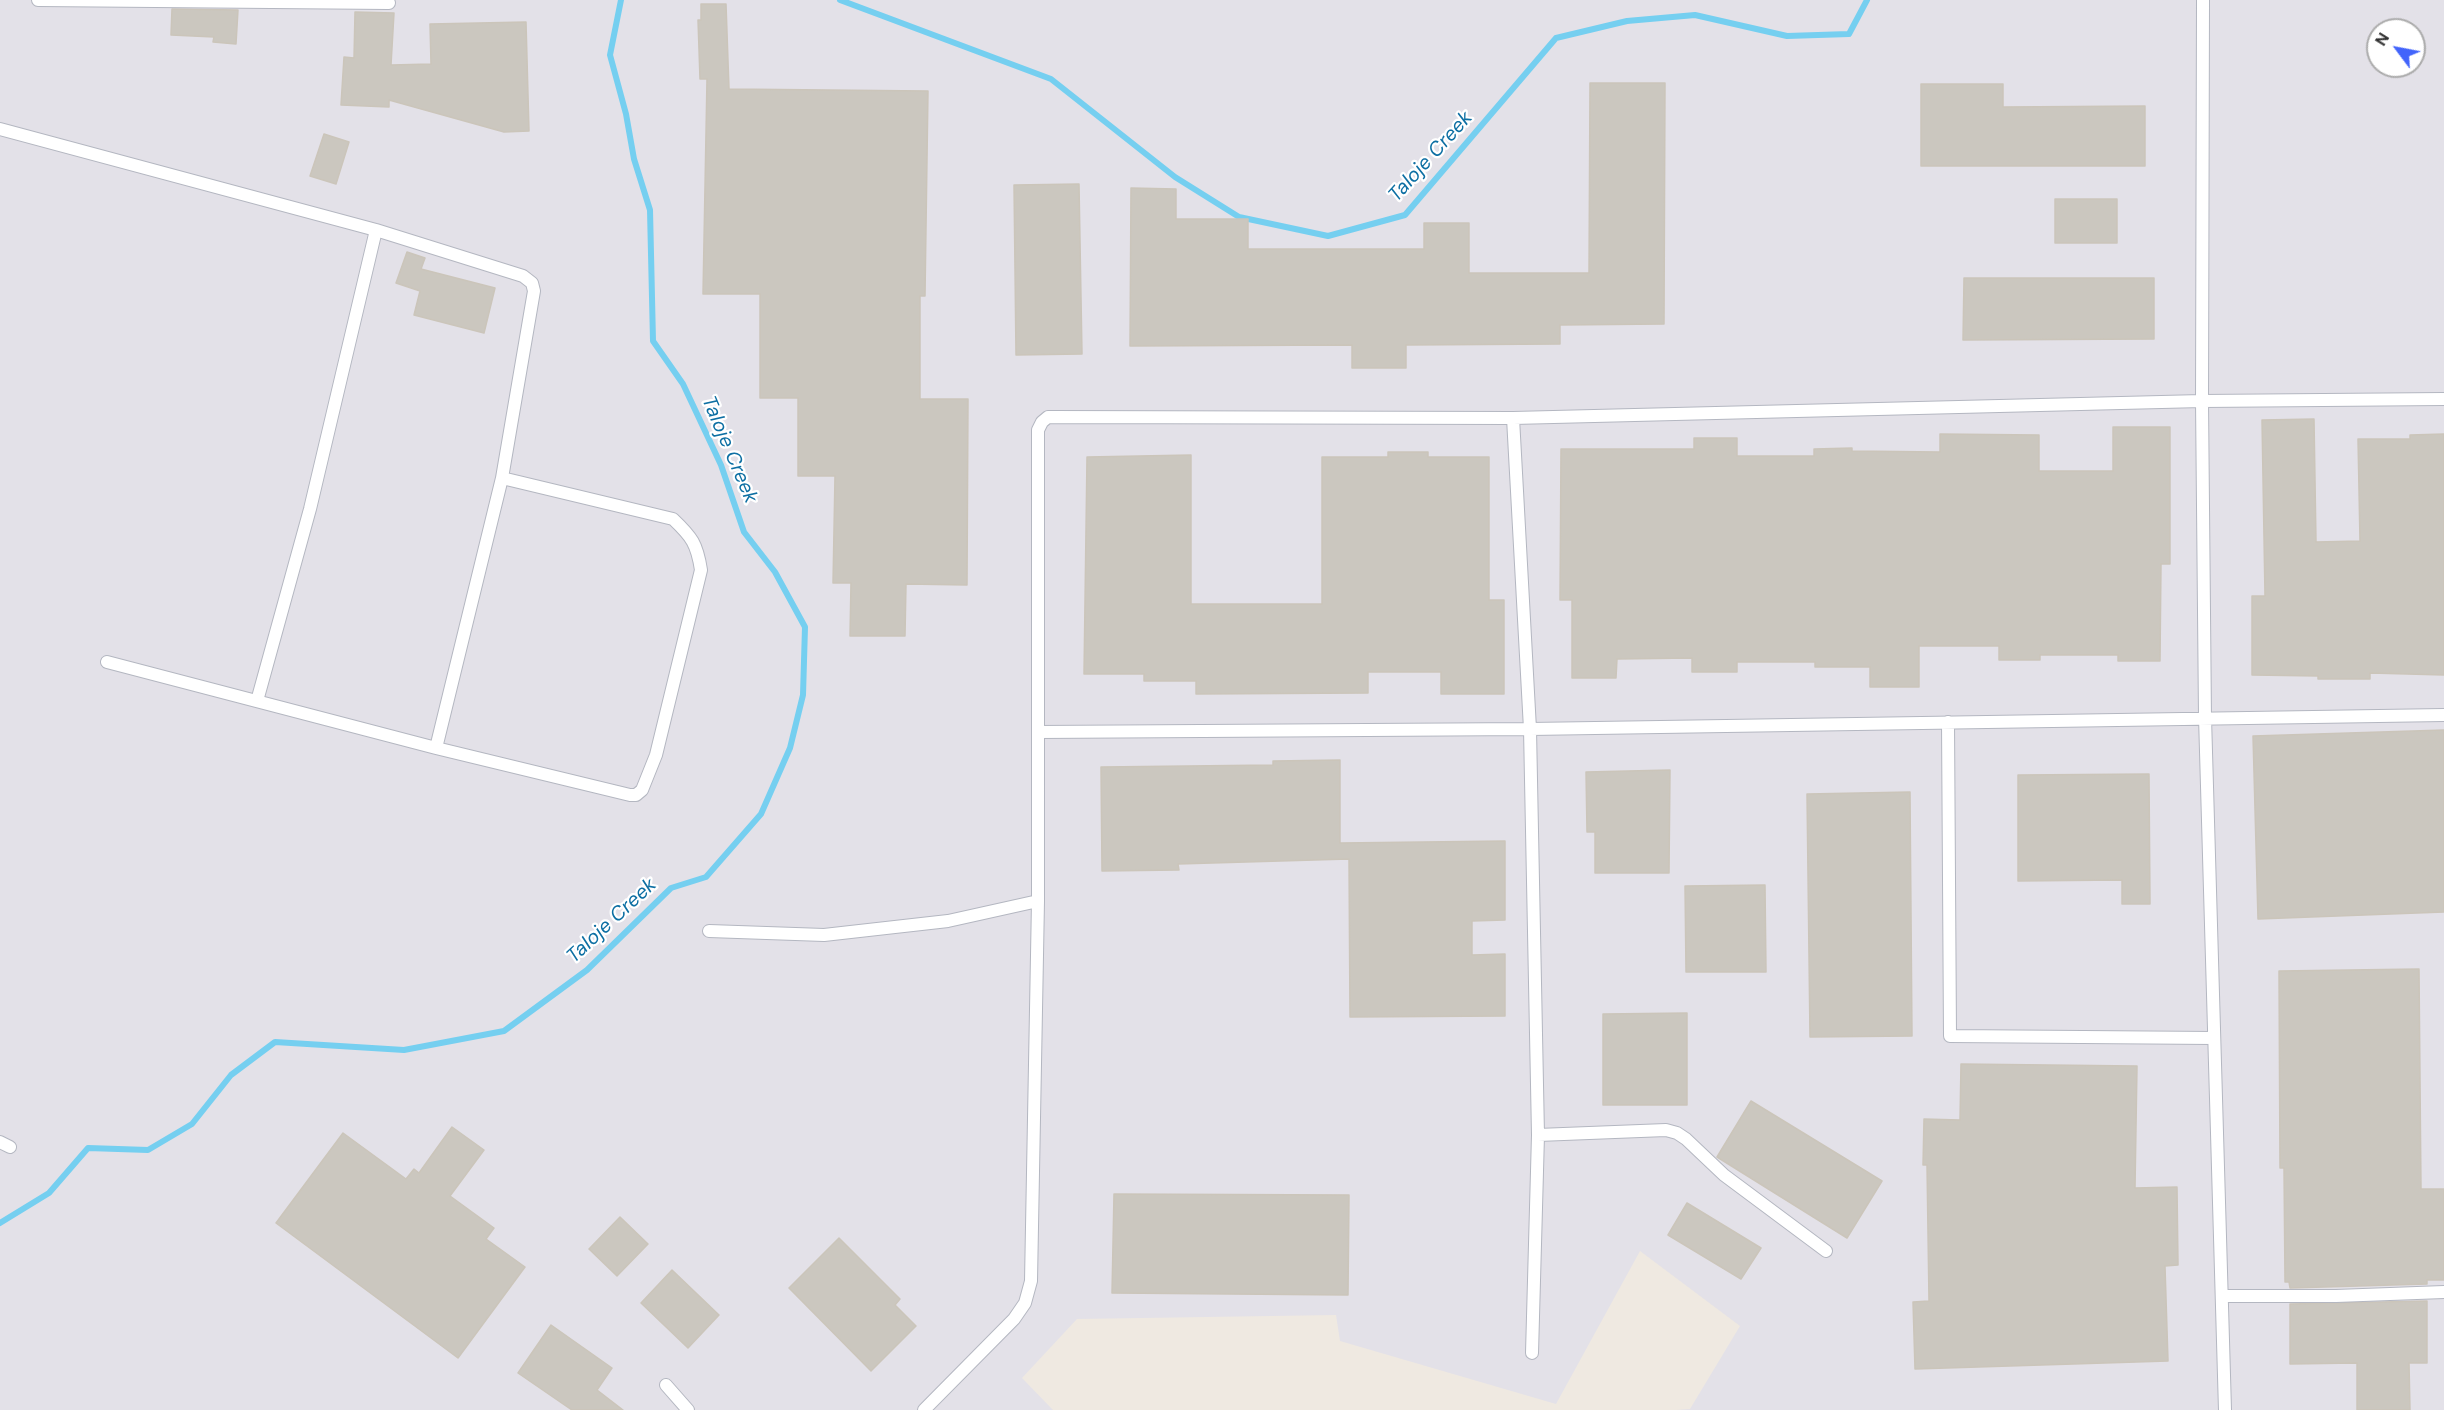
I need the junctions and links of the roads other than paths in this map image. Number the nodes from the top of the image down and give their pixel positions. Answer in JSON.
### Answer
{"nodes":[{"id":1,"x":38,"y":0,"type":"edge"},
{"id":2,"x":2203,"y":0,"type":"edge"},
{"id":3,"x":389,"y":3,"type":"dead end"},
{"id":4,"x":0,"y":129,"type":"edge"},
{"id":5,"x":376,"y":230,"type":"junction"},
{"id":6,"x":2444,"y":399,"type":"edge"},
{"id":7,"x":2202,"y":401,"type":"junction"},
{"id":8,"x":1513,"y":418,"type":"junction"},
{"id":9,"x":502,"y":478,"type":"junction"},
{"id":10,"x":106,"y":662,"type":"dead end"},
{"id":11,"x":257,"y":701,"type":"junction"},
{"id":12,"x":2444,"y":714,"type":"edge"},
{"id":13,"x":2205,"y":717,"type":"junction"},
{"id":14,"x":1948,"y":722,"type":"junction"},
{"id":15,"x":1530,"y":729,"type":"junction"},
{"id":16,"x":1038,"y":732,"type":"junction"},
{"id":17,"x":436,"y":748,"type":"junction"},
{"id":18,"x":1038,"y":901,"type":"junction"},
{"id":19,"x":709,"y":931,"type":"dead end"},
{"id":20,"x":2214,"y":1038,"type":"junction"},
{"id":21,"x":1538,"y":1135,"type":"junction"},
{"id":22,"x":1826,"y":1251,"type":"dead end"},
{"id":23,"x":2444,"y":1292,"type":"edge"},
{"id":24,"x":2222,"y":1296,"type":"junction"},
{"id":25,"x":1532,"y":1353,"type":"dead end"},
{"id":26,"x":666,"y":1385,"type":"dead end"},
{"id":27,"x":688,"y":1410,"type":"edge"},
{"id":28,"x":924,"y":1410,"type":"edge"},
{"id":29,"x":2225,"y":1410,"type":"edge"}],
"edges":[{"from":1,"to":3,"type":"lane"},
{"from":2,"to":7,"type":"lane"},
{"from":4,"to":5,"type":"lane"},
{"from":5,"to":9,"type":"lane"},
{"from":5,"to":11,"type":"lane"},
{"from":6,"to":7,"type":"lane"},
{"from":7,"to":8,"type":"lane"},
{"from":7,"to":13,"type":"lane"},
{"from":8,"to":15,"type":"lane"},
{"from":8,"to":16,"type":"lane"},
{"from":9,"to":17,"type":"lane"},
{"from":9,"to":17,"type":"lane"},
{"from":10,"to":11,"type":"lane"},
{"from":11,"to":17,"type":"lane"},
{"from":12,"to":13,"type":"lane"},
{"from":13,"to":14,"type":"lane"},
{"from":13,"to":20,"type":"lane"},
{"from":14,"to":15,"type":"lane"},
{"from":14,"to":20,"type":"lane"},
{"from":15,"to":16,"type":"lane"},
{"from":15,"to":21,"type":"lane"},
{"from":16,"to":18,"type":"lane"},
{"from":18,"to":19,"type":"lane"},
{"from":18,"to":28,"type":"lane"},
{"from":20,"to":24,"type":"lane"},
{"from":21,"to":22,"type":"lane"},
{"from":21,"to":25,"type":"lane"},
{"from":23,"to":24,"type":"lane"},
{"from":24,"to":29,"type":"lane"},
{"from":26,"to":27,"type":"lane"}]}
